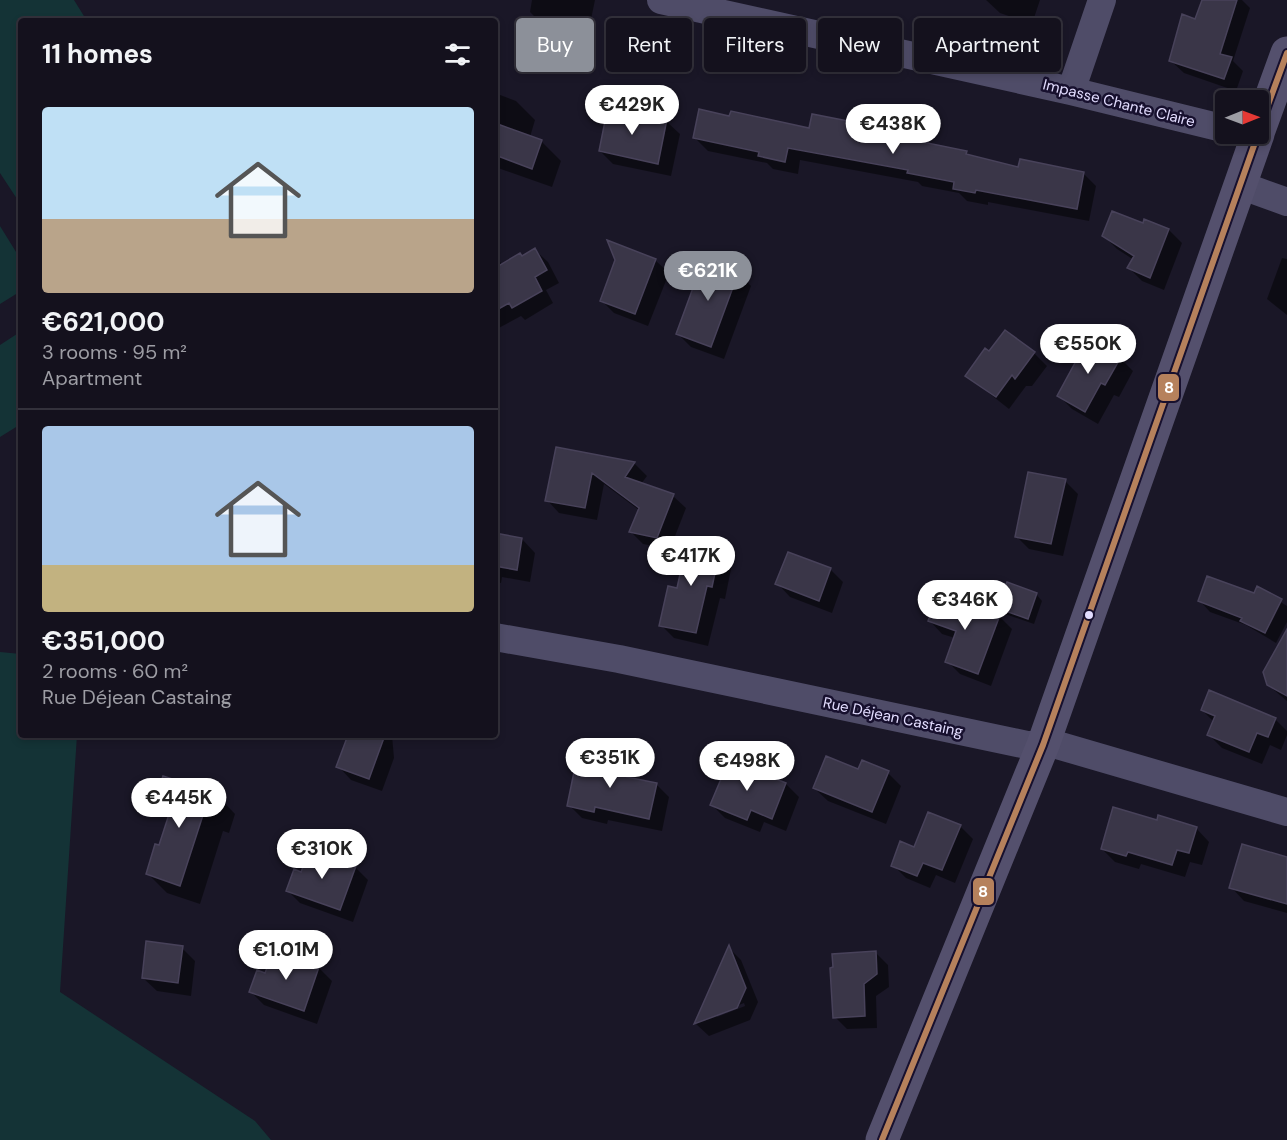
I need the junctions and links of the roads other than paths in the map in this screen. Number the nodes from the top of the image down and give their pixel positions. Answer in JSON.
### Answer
{"nodes":[{"id":1,"x":661,"y":0,"type":"edge"},
{"id":2,"x":1102,"y":0,"type":"edge"},
{"id":3,"x":1287,"y":53,"type":"edge"},
{"id":4,"x":1071,"y":91,"type":"junction"},
{"id":5,"x":1269,"y":98,"type":"edge"},
{"id":6,"x":1215,"y":126,"type":"edge"},
{"id":7,"x":1251,"y":144,"type":"edge"},
{"id":8,"x":1240,"y":185,"type":"junction"},
{"id":9,"x":1287,"y":202,"type":"edge"},
{"id":10,"x":498,"y":638,"type":"edge"},
{"id":11,"x":1043,"y":745,"type":"junction"},
{"id":12,"x":1287,"y":812,"type":"edge"},
{"id":13,"x":882,"y":1140,"type":"edge"}],
"edges":[{"from":1,"to":4,"type":"street","name":"Impasse Chante Claire"},
{"from":2,"to":4,"type":"street"},
{"from":3,"to":5,"type":"main road"},
{"from":4,"to":6,"type":"street","name":"Impasse Chante Claire"},
{"from":7,"to":8,"type":"main road"},
{"from":8,"to":9,"type":"street"},
{"from":8,"to":11,"type":"main road"},
{"from":10,"to":11,"type":"street","name":"Rue Déjean Castaing"},
{"from":11,"to":12,"type":"street","name":"Rue Déjean Castaing"},
{"from":11,"to":13,"type":"main road"}]}
